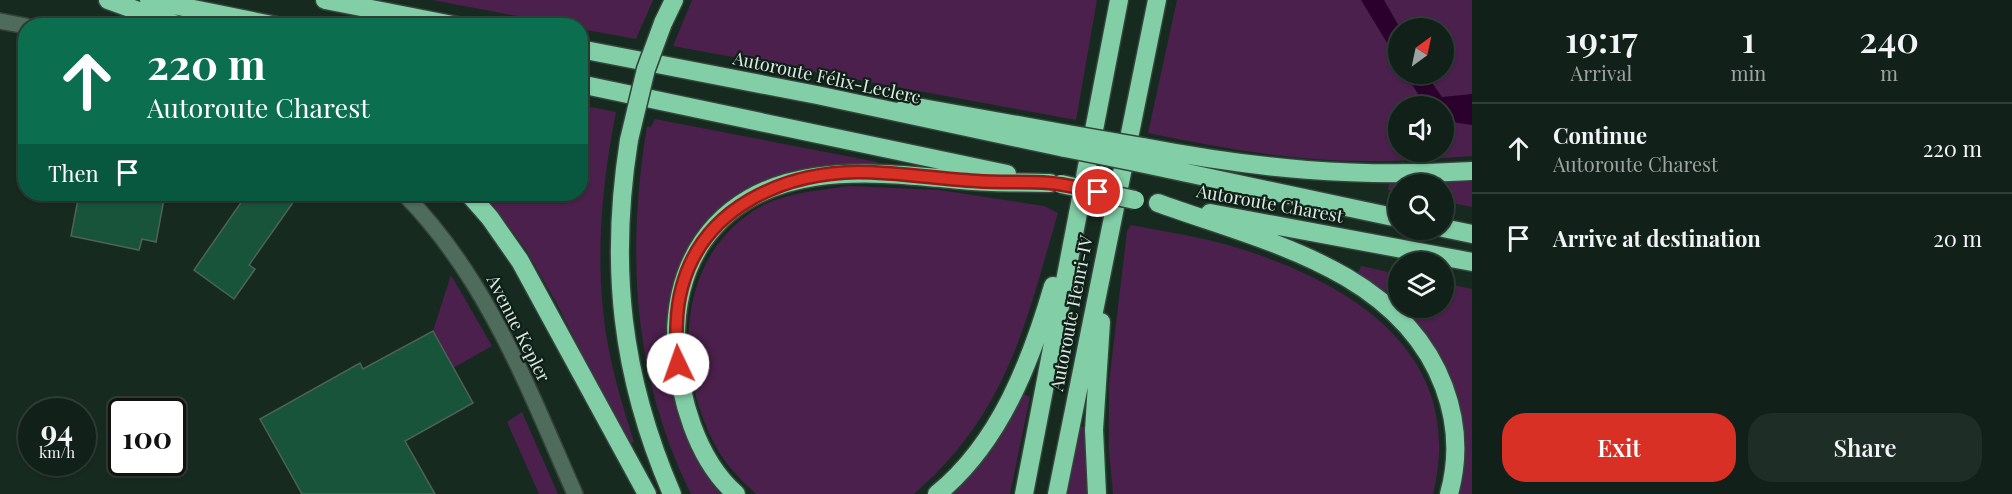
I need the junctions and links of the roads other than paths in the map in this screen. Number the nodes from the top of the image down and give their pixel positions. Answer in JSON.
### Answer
{"nodes":[{"id":1,"x":108,"y":0,"type":"edge"},
{"id":2,"x":149,"y":0,"type":"edge"},
{"id":3,"x":325,"y":0,"type":"edge"},
{"id":4,"x":674,"y":0,"type":"edge"},
{"id":5,"x":1119,"y":0,"type":"edge"},
{"id":6,"x":1157,"y":0,"type":"edge"},
{"id":7,"x":158,"y":18,"type":"edge"},
{"id":8,"x":237,"y":18,"type":"edge"},
{"id":9,"x":417,"y":18,"type":"edge"},
{"id":10,"x":0,"y":21,"type":"edge"},
{"id":11,"x":18,"y":24,"type":"edge"},
{"id":12,"x":588,"y":51,"type":"edge"},
{"id":13,"x":588,"y":86,"type":"edge"},
{"id":14,"x":1067,"y":141,"type":"joint"},
{"id":15,"x":1141,"y":155,"type":"junction"},
{"id":16,"x":1472,"y":171,"type":"edge"},
{"id":17,"x":1055,"y":183,"type":"junction"},
{"id":18,"x":410,"y":201,"type":"edge"},
{"id":19,"x":475,"y":201,"type":"edge"},
{"id":20,"x":1158,"y":203,"type":"junction"},
{"id":21,"x":1388,"y":216,"type":"edge"},
{"id":22,"x":1454,"y":230,"type":"edge"},
{"id":23,"x":1072,"y":234,"type":"junction"},
{"id":24,"x":1472,"y":234,"type":"edge"},
{"id":25,"x":1108,"y":239,"type":"junction"},
{"id":26,"x":1472,"y":262,"type":"edge"},
{"id":27,"x":575,"y":494,"type":"edge"},
{"id":28,"x":647,"y":494,"type":"edge"},
{"id":29,"x":672,"y":494,"type":"edge"},
{"id":30,"x":736,"y":494,"type":"edge"},
{"id":31,"x":937,"y":494,"type":"edge"},
{"id":32,"x":1024,"y":494,"type":"edge"},
{"id":33,"x":1057,"y":494,"type":"edge"},
{"id":34,"x":1097,"y":494,"type":"edge"},
{"id":35,"x":1449,"y":494,"type":"edge"}],
"edges":[{"from":1,"to":7,"type":"highway"},
{"from":2,"to":8,"type":"highway"},
{"from":3,"to":9,"type":"highway"},
{"from":4,"to":29,"type":"highway","bridge":true},
{"from":5,"to":23,"type":"highway","name":"Autoroute Henri-IV"},
{"from":6,"to":25,"type":"highway","name":"Autoroute Henri-IV"},
{"from":10,"to":11,"type":"street"},
{"from":12,"to":14,"type":"highway","name":"Autoroute Félix-Leclerc"},
{"from":13,"to":17,"type":"highway"},
{"from":14,"to":15,"type":"highway","name":"Autoroute Charest","bridge":true},
{"from":15,"to":16,"type":"highway"},
{"from":15,"to":21,"type":"highway","name":"Autoroute Charest"},
{"from":17,"to":20,"type":"highway","name":"Autoroute Charest","bridge":true},
{"from":17,"to":30,"type":"highway"},
{"from":18,"to":27,"type":"street","name":"Avenue Kepler"},
{"from":19,"to":28,"type":"highway"},
{"from":20,"to":26,"type":"highway","name":"Autoroute Charest"},
{"from":20,"to":35,"type":"highway"},
{"from":22,"to":24,"type":"highway"},
{"from":23,"to":31,"type":"highway"},
{"from":23,"to":32,"type":"highway","name":"Autoroute Henri-IV"},
{"from":25,"to":33,"type":"highway","name":"Autoroute Henri-IV"},
{"from":25,"to":34,"type":"highway"}]}
